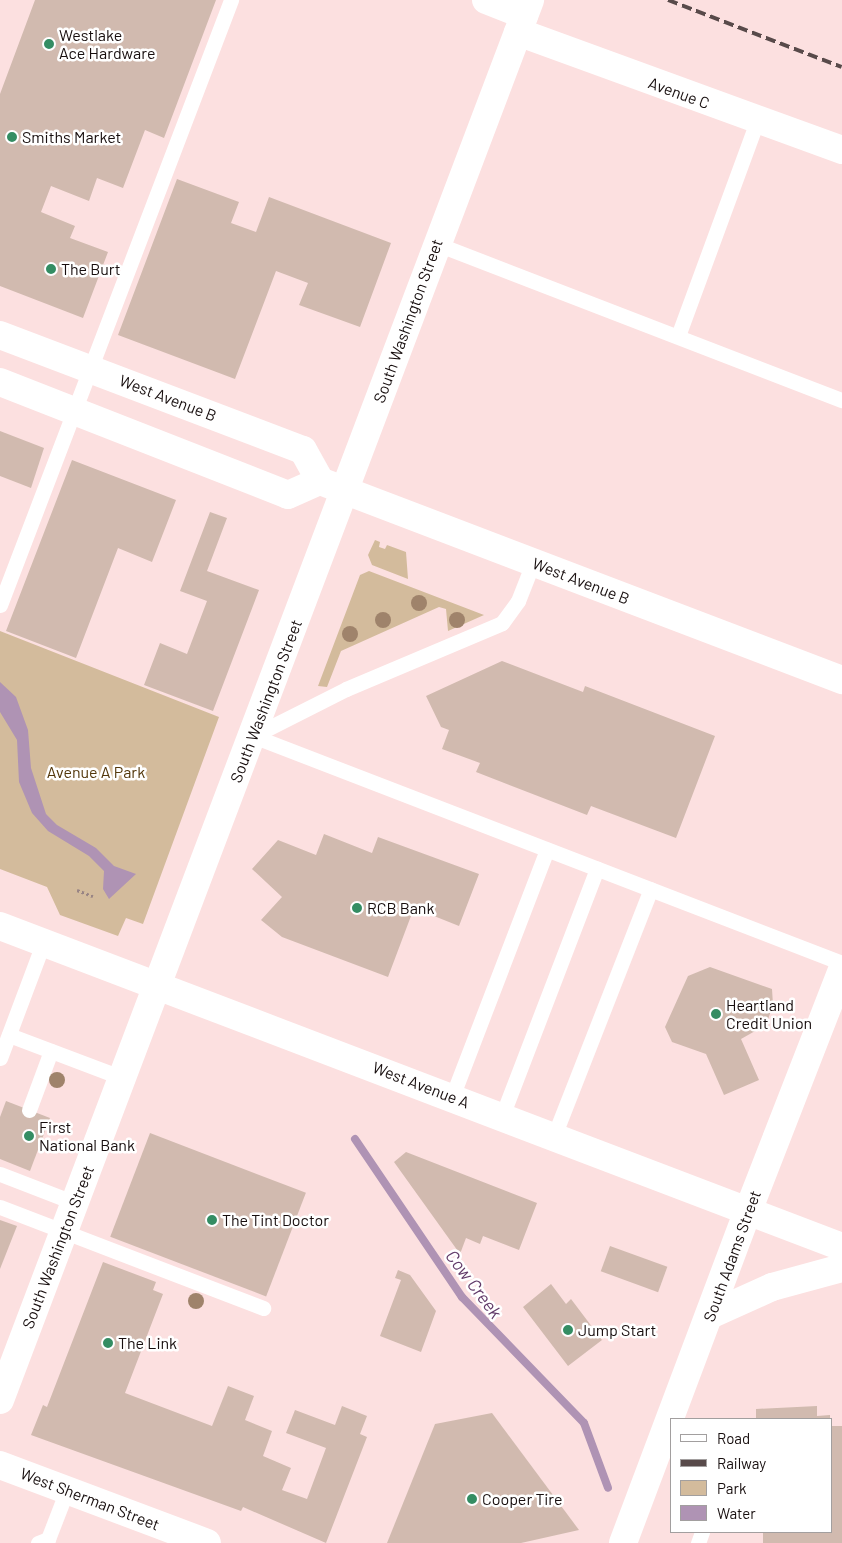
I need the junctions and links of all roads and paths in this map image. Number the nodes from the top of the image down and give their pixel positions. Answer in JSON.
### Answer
{"nodes":[{"id":1,"x":231,"y":0,"type":"edge"},
{"id":2,"x":486,"y":0,"type":"edge"},
{"id":3,"x":524,"y":15,"type":"edge"},
{"id":4,"x":757,"y":121,"type":"junction"},
{"id":5,"x":842,"y":150,"type":"edge"},
{"id":6,"x":436,"y":244,"type":"junction"},
{"id":7,"x":0,"y":335,"type":"edge"},
{"id":8,"x":678,"y":336,"type":"junction"},
{"id":9,"x":90,"y":368,"type":"junction"},
{"id":10,"x":0,"y":382,"type":"edge"},
{"id":11,"x":842,"y":400,"type":"edge"},
{"id":12,"x":74,"y":412,"type":"junction"},
{"id":13,"x":320,"y":481,"type":"junction"},
{"id":14,"x":346,"y":491,"type":"junction"},
{"id":15,"x":533,"y":563,"type":"junction"},
{"id":16,"x":0,"y":605,"type":"edge"},
{"id":17,"x":842,"y":680,"type":"edge"},
{"id":18,"x":253,"y":736,"type":"junction"},
{"id":19,"x":547,"y":850,"type":"junction"},
{"id":20,"x":597,"y":869,"type":"junction"},
{"id":21,"x":77,"y":890,"type":"dead end"},
{"id":22,"x":650,"y":890,"type":"junction"},
{"id":23,"x":93,"y":896,"type":"dead end"},
{"id":24,"x":0,"y":926,"type":"edge"},
{"id":25,"x":44,"y":941,"type":"junction"},
{"id":26,"x":842,"y":962,"type":"edge"},
{"id":27,"x":842,"y":970,"type":"edge"},
{"id":28,"x":158,"y":984,"type":"junction"},
{"id":29,"x":9,"y":1035,"type":"junction"},
{"id":30,"x":51,"y":1051,"type":"junction"},
{"id":31,"x":0,"y":1058,"type":"edge"},
{"id":32,"x":123,"y":1078,"type":"junction"},
{"id":33,"x":452,"y":1097,"type":"junction"},
{"id":34,"x":29,"y":1110,"type":"dead end"},
{"id":35,"x":502,"y":1116,"type":"junction"},
{"id":36,"x":554,"y":1136,"type":"junction"},
{"id":37,"x":4,"y":1171,"type":"edge"},
{"id":38,"x":74,"y":1203,"type":"junction"},
{"id":39,"x":0,"y":1207,"type":"edge"},
{"id":40,"x":748,"y":1211,"type":"junction"},
{"id":41,"x":798,"y":1230,"type":"junction"},
{"id":42,"x":64,"y":1231,"type":"junction"},
{"id":43,"x":842,"y":1233,"type":"edge"},
{"id":44,"x":842,"y":1246,"type":"edge"},
{"id":45,"x":842,"y":1268,"type":"edge"},
{"id":46,"x":262,"y":1308,"type":"dead end"},
{"id":47,"x":710,"y":1315,"type":"junction"},
{"id":48,"x":0,"y":1400,"type":"edge"},
{"id":49,"x":674,"y":1418,"type":"edge"},
{"id":50,"x":668,"y":1435,"type":"edge"},
{"id":51,"x":0,"y":1465,"type":"edge"},
{"id":52,"x":67,"y":1490,"type":"junction"},
{"id":53,"x":45,"y":1542,"type":"edge"},
{"id":54,"x":208,"y":1543,"type":"edge"},
{"id":55,"x":623,"y":1543,"type":"edge"}],
"edges":[{"from":1,"to":9,"type":"lane"},
{"from":2,"to":3,"type":"street","name":"Avenue C"},
{"from":3,"to":4,"type":"street","name":"Avenue C"},
{"from":3,"to":6,"type":"street","name":"South Washington Street"},
{"from":4,"to":5,"type":"street","name":"Avenue C"},
{"from":4,"to":8,"type":"lane"},
{"from":6,"to":8,"type":"lane"},
{"from":6,"to":14,"type":"street","name":"South Washington Street"},
{"from":7,"to":9,"type":"street","name":"West Avenue B"},
{"from":8,"to":11,"type":"lane"},
{"from":9,"to":12,"type":"lane"},
{"from":9,"to":13,"type":"street","name":"West Avenue B"},
{"from":10,"to":12,"type":"street"},
{"from":12,"to":13,"type":"street"},
{"from":12,"to":16,"type":"lane"},
{"from":13,"to":14,"type":"street","name":"West Avenue B"},
{"from":14,"to":15,"type":"street","name":"West Avenue B"},
{"from":14,"to":18,"type":"street","name":"South Washington Street"},
{"from":15,"to":17,"type":"street","name":"West Avenue B"},
{"from":15,"to":18,"type":"lane"},
{"from":18,"to":19,"type":"lane"},
{"from":18,"to":28,"type":"street","name":"South Washington Street"},
{"from":19,"to":20,"type":"lane"},
{"from":19,"to":33,"type":"lane"},
{"from":20,"to":22,"type":"lane"},
{"from":20,"to":35,"type":"lane"},
{"from":21,"to":23,"type":"path"},
{"from":22,"to":26,"type":"lane"},
{"from":22,"to":36,"type":"lane"},
{"from":24,"to":25,"type":"street","name":"West Avenue A"},
{"from":25,"to":28,"type":"street","name":"West Avenue A"},
{"from":25,"to":29,"type":"lane"},
{"from":27,"to":40,"type":"street","name":"South Adams Street"},
{"from":28,"to":32,"type":"street","name":"South Washington Street"},
{"from":28,"to":33,"type":"street","name":"West Avenue A"},
{"from":29,"to":30,"type":"lane"},
{"from":29,"to":31,"type":"lane"},
{"from":30,"to":32,"type":"lane"},
{"from":30,"to":34,"type":"lane"},
{"from":32,"to":38,"type":"street","name":"South Washington Street"},
{"from":33,"to":35,"type":"street","name":"West Avenue A"},
{"from":35,"to":36,"type":"street","name":"West Avenue A"},
{"from":36,"to":40,"type":"street","name":"West Avenue A"},
{"from":37,"to":38,"type":"lane"},
{"from":38,"to":42,"type":"street","name":"South Washington Street"},
{"from":39,"to":42,"type":"lane"},
{"from":40,"to":41,"type":"street","name":"West Avenue A"},
{"from":40,"to":47,"type":"street","name":"South Adams Street"},
{"from":41,"to":43,"type":"street"},
{"from":41,"to":44,"type":"street","name":"West Avenue A"},
{"from":42,"to":46,"type":"lane"},
{"from":42,"to":48,"type":"street","name":"South Washington Street"},
{"from":45,"to":47,"type":"street"},
{"from":47,"to":49,"type":"street","name":"South Adams Street"},
{"from":50,"to":55,"type":"street","name":"South Adams Street"},
{"from":51,"to":52,"type":"street","name":"West Sherman Street"},
{"from":52,"to":53,"type":"lane"},
{"from":52,"to":54,"type":"street","name":"West Sherman Street"}]}
